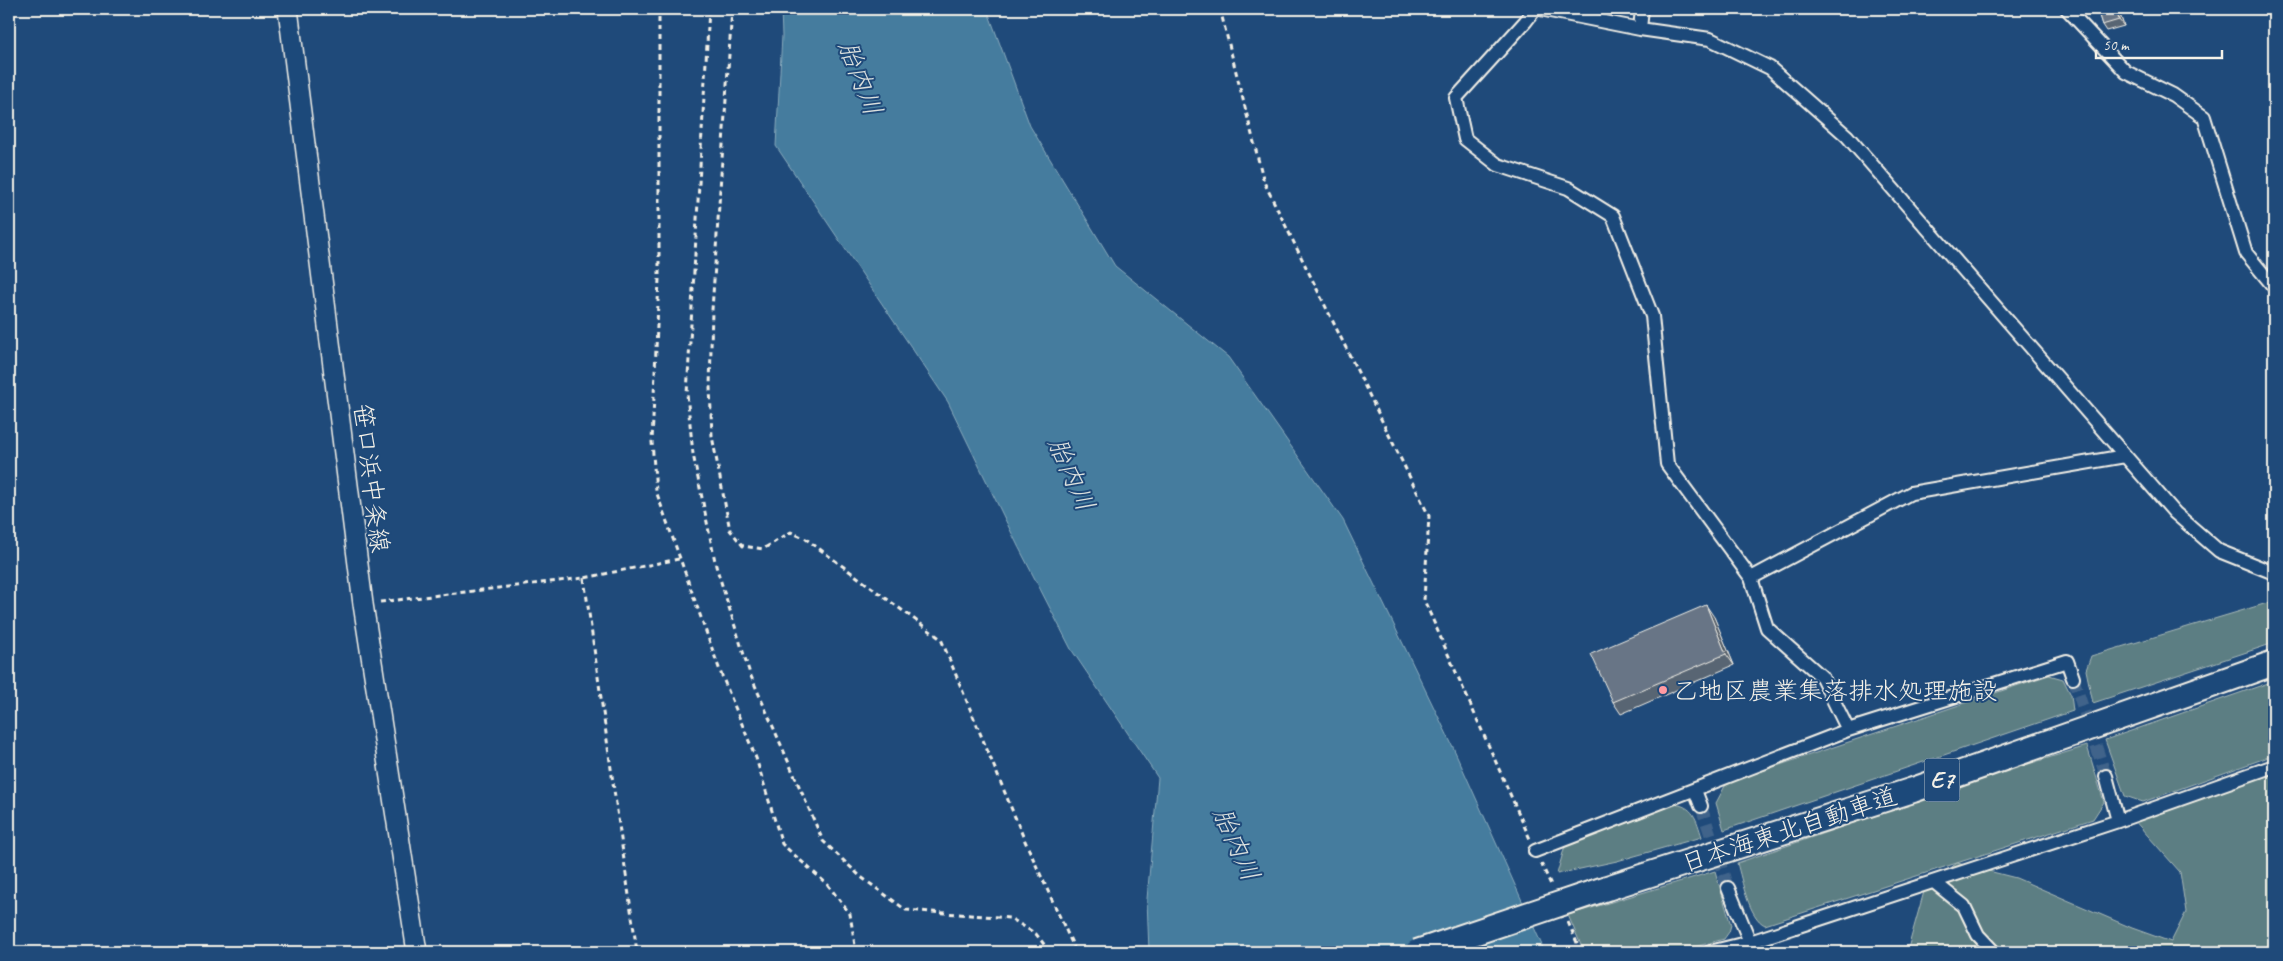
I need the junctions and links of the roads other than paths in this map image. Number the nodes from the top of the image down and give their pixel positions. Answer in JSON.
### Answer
{"nodes":[{"id":1,"x":288,"y":9,"type":"edge"},
{"id":2,"x":1535,"y":9,"type":"edge"},
{"id":3,"x":1540,"y":9,"type":"edge"},
{"id":4,"x":1642,"y":9,"type":"edge"},
{"id":5,"x":2067,"y":9,"type":"edge"},
{"id":6,"x":1640,"y":29,"type":"junction"},
{"id":7,"x":2274,"y":287,"type":"edge"},
{"id":8,"x":2126,"y":456,"type":"junction"},
{"id":9,"x":2274,"y":573,"type":"edge"},
{"id":10,"x":1751,"y":578,"type":"junction"},
{"id":11,"x":2274,"y":663,"type":"edge"},
{"id":12,"x":2073,"y":678,"type":"tunnel mouth"},
{"id":13,"x":1848,"y":730,"type":"junction"},
{"id":14,"x":2274,"y":766,"type":"edge"},
{"id":15,"x":2106,"y":776,"type":"tunnel mouth"},
{"id":16,"x":1695,"y":790,"type":"junction"},
{"id":17,"x":1701,"y":806,"type":"tunnel mouth"},
{"id":18,"x":2118,"y":821,"type":"junction"},
{"id":19,"x":1535,"y":851,"type":"road end"},
{"id":20,"x":1934,"y":882,"type":"junction"},
{"id":21,"x":1728,"y":888,"type":"tunnel mouth"},
{"id":22,"x":1752,"y":947,"type":"edge"},
{"id":23,"x":417,"y":952,"type":"edge"},
{"id":24,"x":1417,"y":952,"type":"edge"},
{"id":25,"x":1710,"y":952,"type":"edge"},
{"id":26,"x":1994,"y":952,"type":"edge"}],
"edges":[{"from":1,"to":23,"type":"main road","name":"笹口浜中条線"},
{"from":2,"to":10,"type":"street"},
{"from":3,"to":6,"type":"street"},
{"from":4,"to":6,"type":"street"},
{"from":5,"to":7,"type":"street"},
{"from":6,"to":8,"type":"street"},
{"from":8,"to":9,"type":"street"},
{"from":8,"to":10,"type":"street"},
{"from":10,"to":13,"type":"street"},
{"from":11,"to":24,"type":"highway","name":"日本海東北自動車道","number":"E7","bridge":true},
{"from":12,"to":13,"type":"street"},
{"from":13,"to":16,"type":"street"},
{"from":14,"to":18,"type":"street"},
{"from":15,"to":18,"type":"street"},
{"from":16,"to":17,"type":"street"},
{"from":16,"to":19,"type":"street"},
{"from":18,"to":20,"type":"street"},
{"from":20,"to":22,"type":"street"},
{"from":20,"to":26,"type":"street"},
{"from":21,"to":22,"type":"street"},
{"from":22,"to":25,"type":"street"}]}
